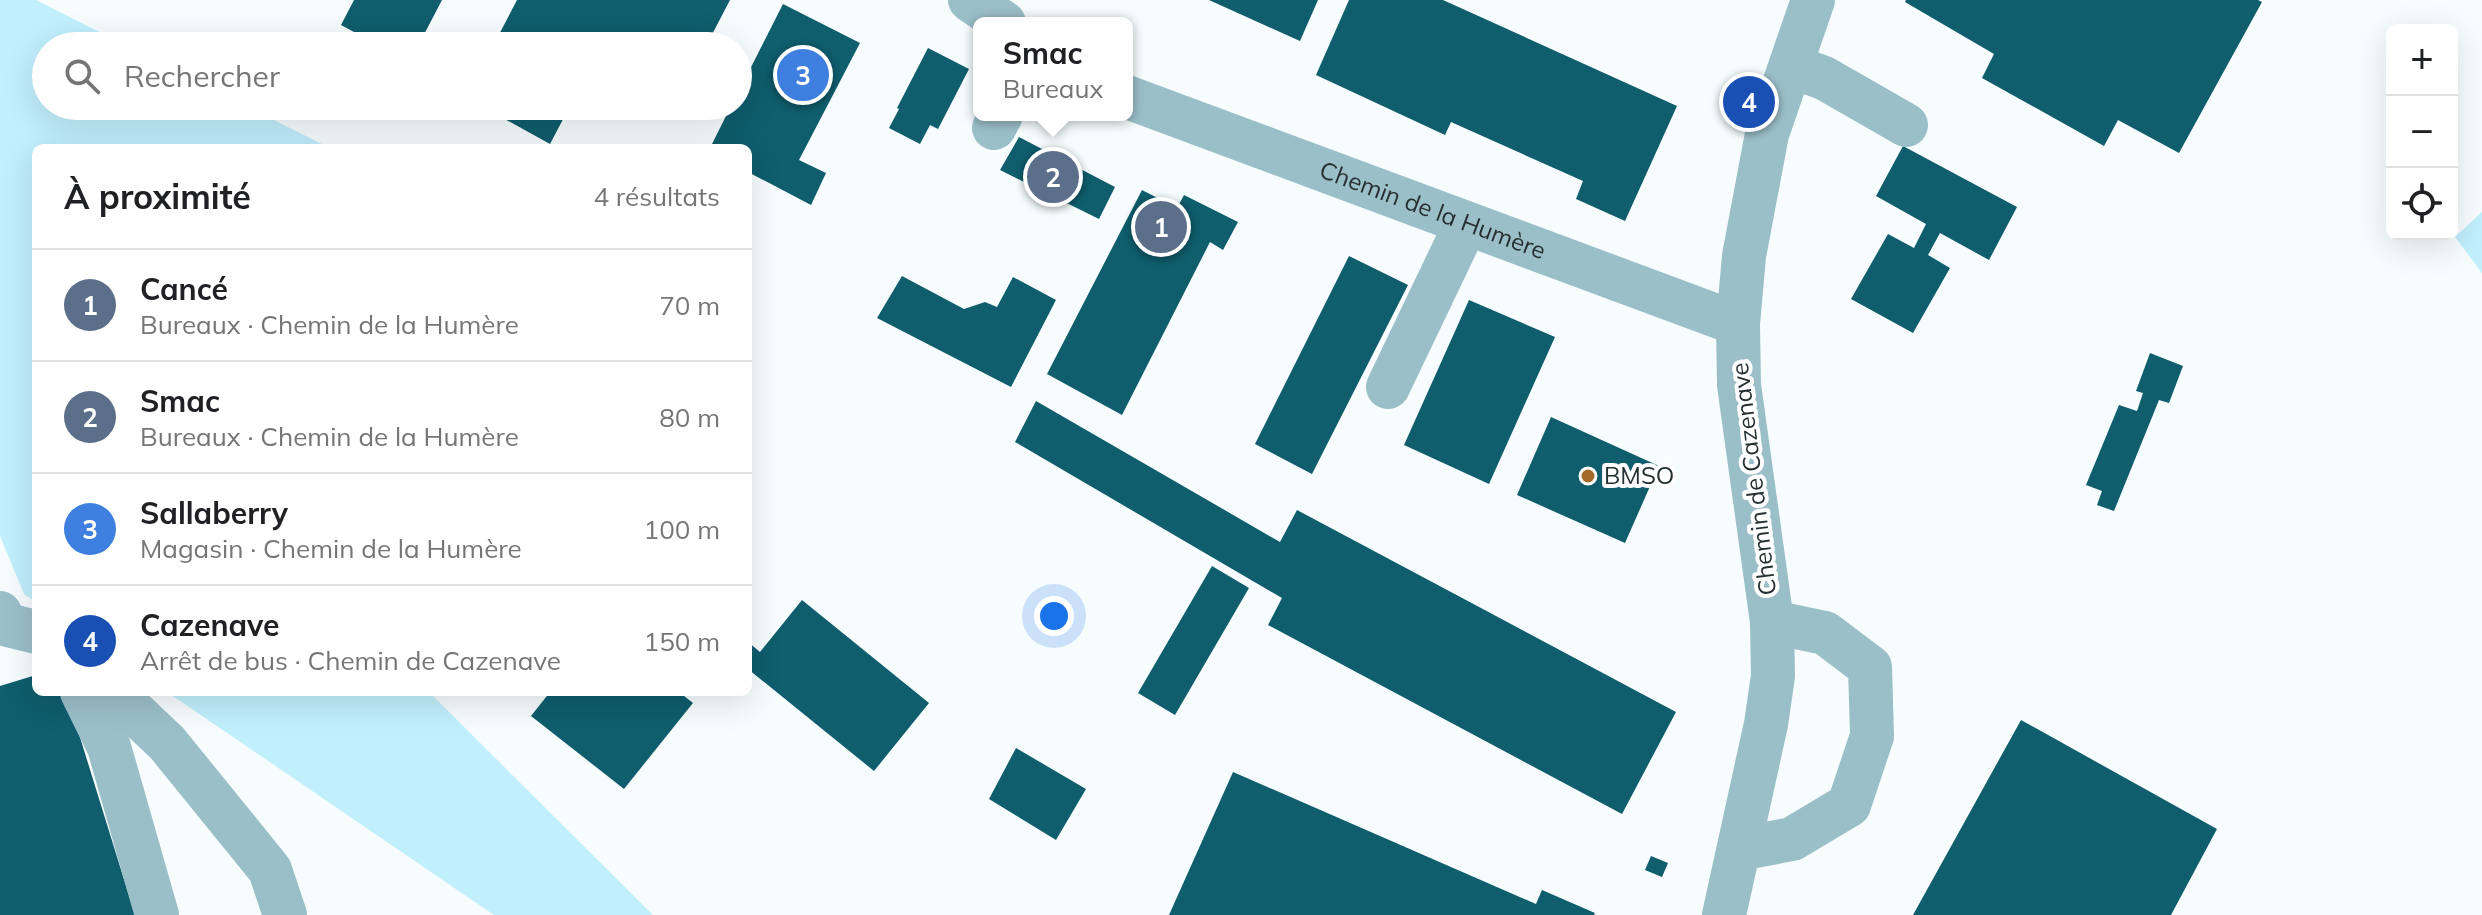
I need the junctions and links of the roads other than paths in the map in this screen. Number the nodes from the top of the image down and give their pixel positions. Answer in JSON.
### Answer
{"nodes":[{"id":1,"x":970,"y":0,"type":"edge"},
{"id":2,"x":1813,"y":0,"type":"edge"},
{"id":3,"x":995,"y":17,"type":"edge"},
{"id":4,"x":1791,"y":66,"type":"junction"},
{"id":5,"x":1133,"y":99,"type":"edge"},
{"id":6,"x":1906,"y":125,"type":"dead end"},
{"id":7,"x":1466,"y":224,"type":"junction"},
{"id":8,"x":1738,"y":324,"type":"junction"},
{"id":9,"x":1388,"y":387,"type":"dead end"},
{"id":10,"x":0,"y":613,"type":"edge"},
{"id":11,"x":1772,"y":622,"type":"junction"},
{"id":12,"x":32,"y":631,"type":"edge"},
{"id":13,"x":84,"y":696,"type":"edge"},
{"id":14,"x":117,"y":696,"type":"edge"},
{"id":15,"x":1739,"y":849,"type":"junction"},
{"id":16,"x":157,"y":915,"type":"edge"},
{"id":17,"x":285,"y":915,"type":"edge"},
{"id":18,"x":1724,"y":915,"type":"edge"}],
"edges":[{"from":1,"to":3,"type":"street"},
{"from":2,"to":4,"type":"street","name":"Chemin de Cazenave"},
{"from":4,"to":6,"type":"street"},
{"from":4,"to":8,"type":"street","name":"Chemin de Cazenave"},
{"from":5,"to":7,"type":"street","name":"Chemin de la Humère"},
{"from":7,"to":8,"type":"street","name":"Chemin de la Humère"},
{"from":7,"to":9,"type":"street"},
{"from":8,"to":11,"type":"street","name":"Chemin de Cazenave"},
{"from":10,"to":12,"type":"street"},
{"from":11,"to":15,"type":"street","name":"Chemin de Cazenave"},
{"from":11,"to":15,"type":"street"},
{"from":13,"to":16,"type":"street"},
{"from":14,"to":17,"type":"street"},
{"from":15,"to":18,"type":"street","name":"Chemin de Cazenave"}]}
